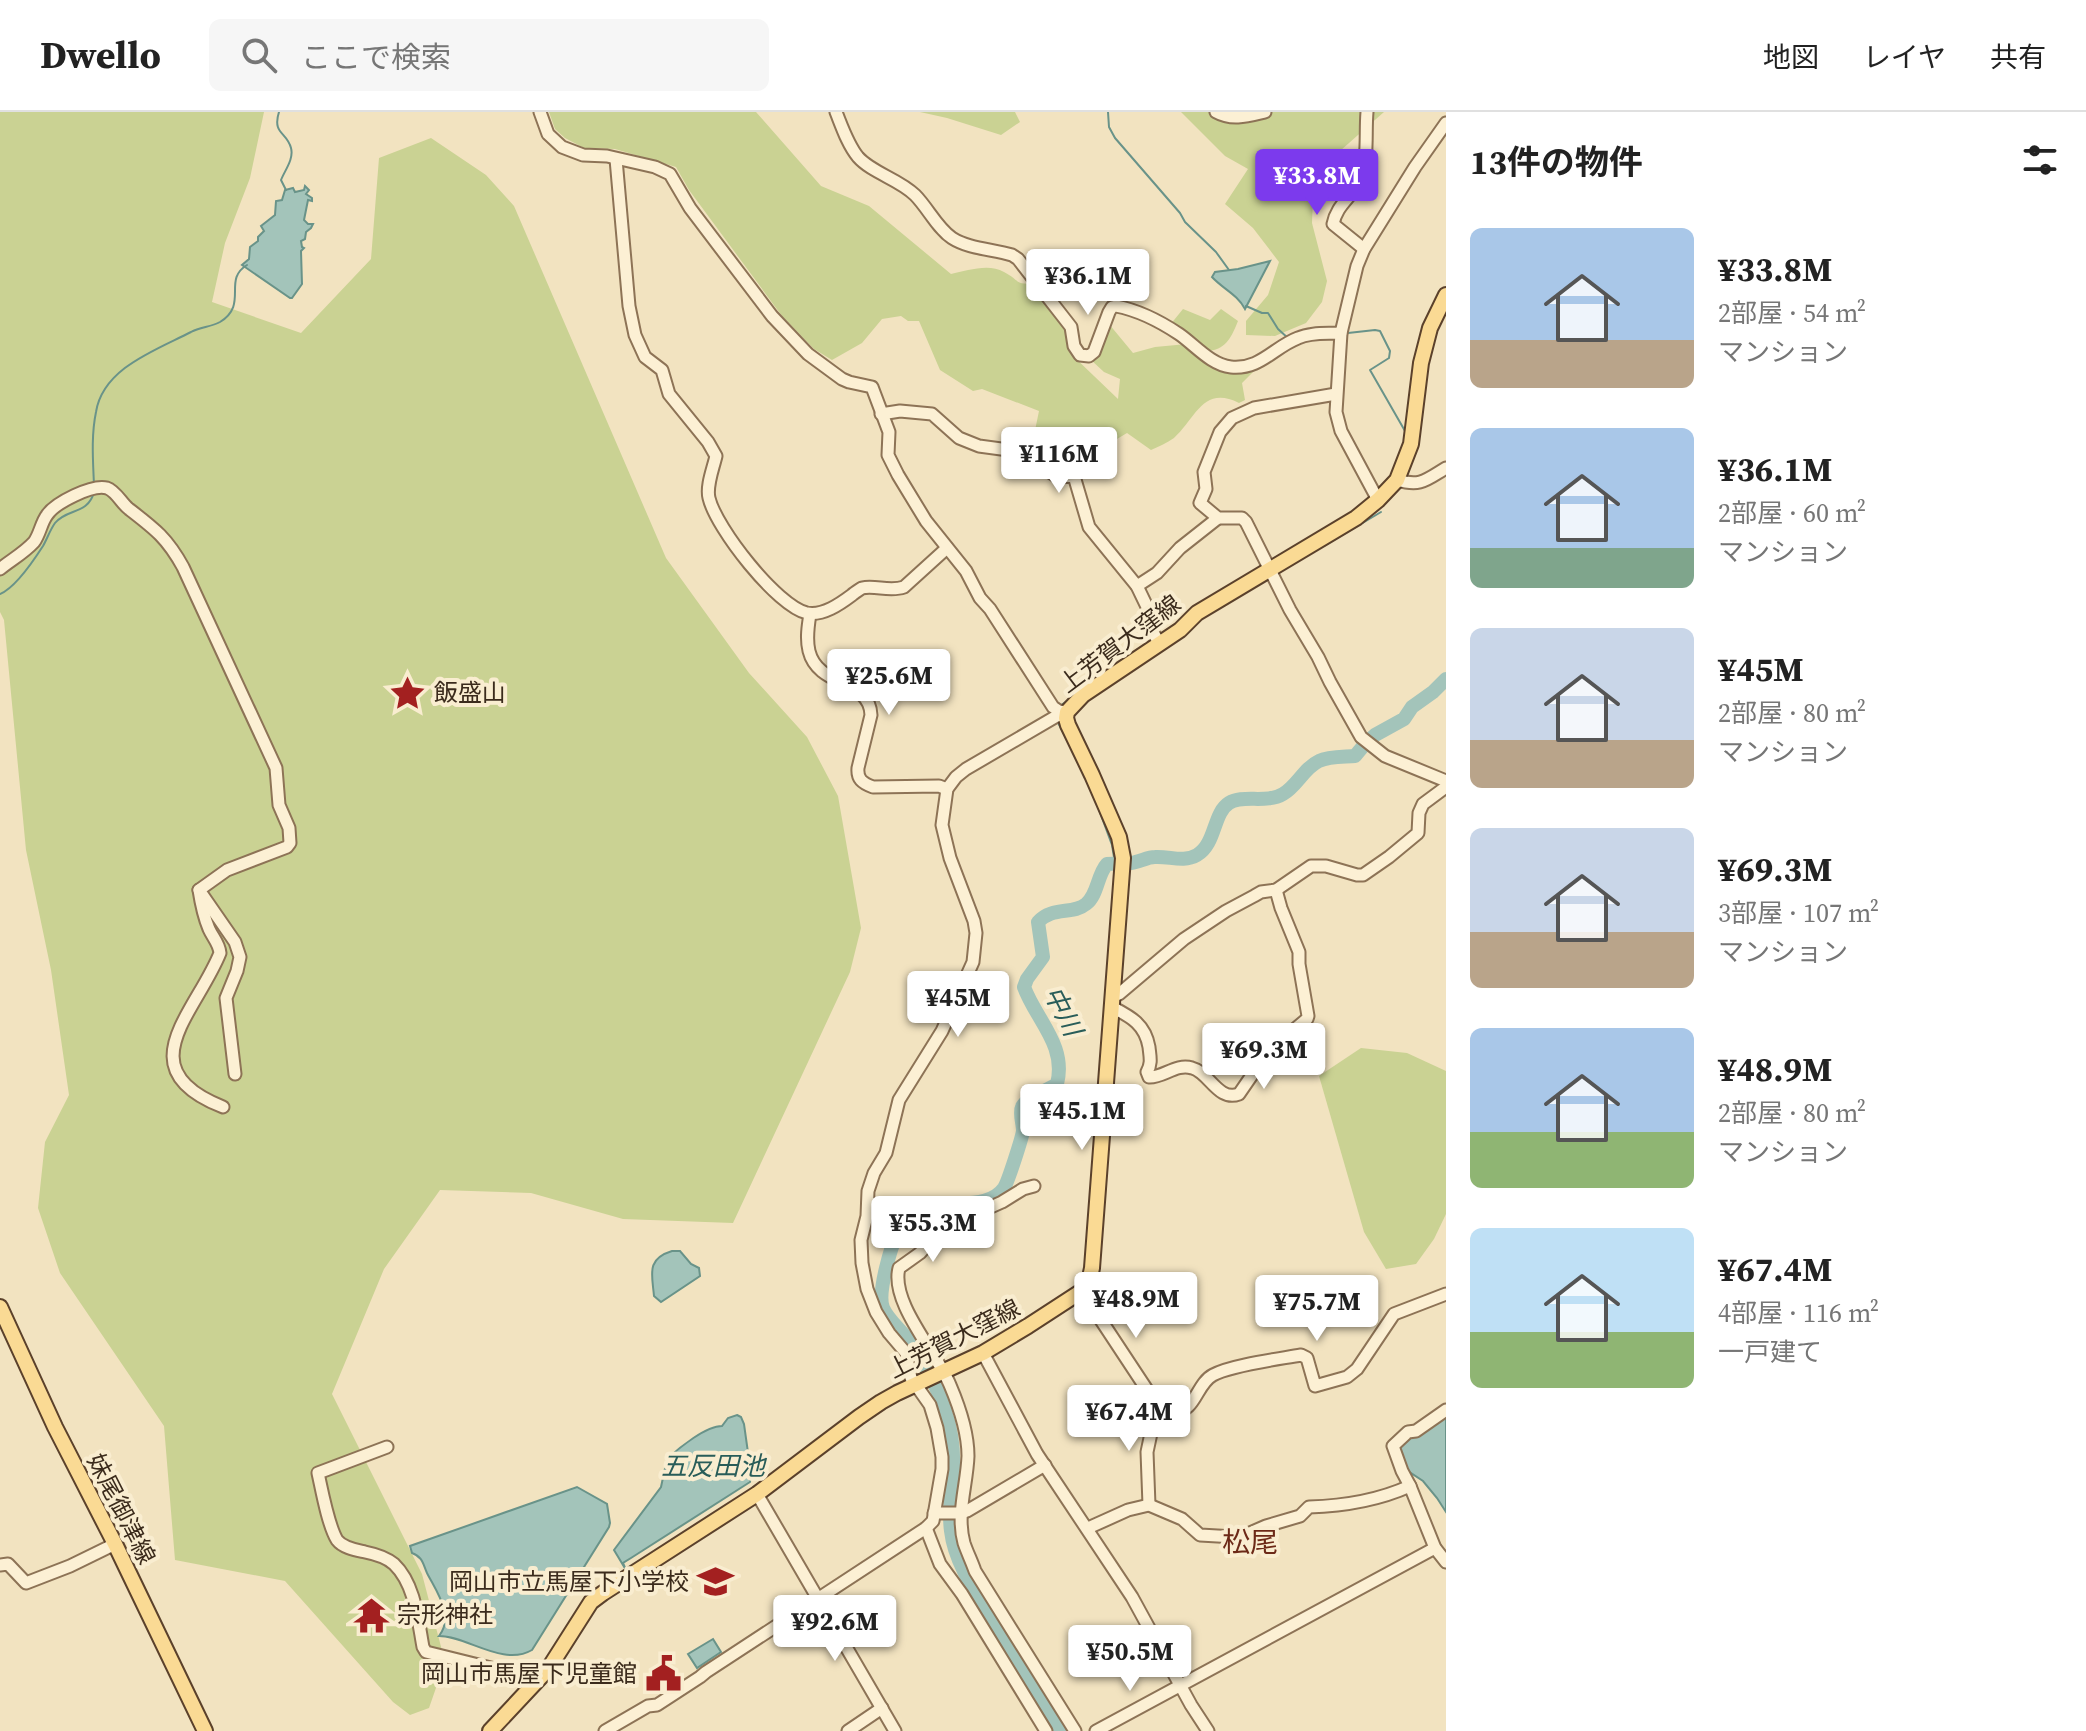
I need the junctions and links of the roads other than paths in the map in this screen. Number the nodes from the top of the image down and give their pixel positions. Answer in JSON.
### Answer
{"nodes":[{"id":1,"x":540,"y":112,"type":"edge"},
{"id":2,"x":836,"y":112,"type":"edge"},
{"id":3,"x":1216,"y":112,"type":"edge"},
{"id":4,"x":1265,"y":112,"type":"edge"},
{"id":5,"x":1367,"y":112,"type":"edge"},
{"id":6,"x":1446,"y":123,"type":"edge"},
{"id":7,"x":616,"y":159,"type":"junction"},
{"id":8,"x":1364,"y":249,"type":"junction"},
{"id":9,"x":1446,"y":295,"type":"edge"},
{"id":10,"x":1341,"y":333,"type":"junction"},
{"id":11,"x":1336,"y":394,"type":"junction"},
{"id":12,"x":884,"y":414,"type":"junction"},
{"id":13,"x":1446,"y":468,"type":"edge"},
{"id":14,"x":1397,"y":480,"type":"junction"},
{"id":15,"x":1378,"y":500,"type":"junction"},
{"id":16,"x":1218,"y":518,"type":"junction"},
{"id":17,"x":945,"y":549,"type":"junction"},
{"id":18,"x":0,"y":569,"type":"edge"},
{"id":19,"x":1271,"y":570,"type":"junction"},
{"id":20,"x":1137,"y":586,"type":"junction"},
{"id":21,"x":810,"y":614,"type":"junction"},
{"id":22,"x":1160,"y":644,"type":"junction"},
{"id":23,"x":1059,"y":715,"type":"junction"},
{"id":24,"x":1446,"y":781,"type":"edge"},
{"id":25,"x":1446,"y":787,"type":"edge"},
{"id":26,"x":947,"y":789,"type":"junction"},
{"id":27,"x":199,"y":890,"type":"junction"},
{"id":28,"x":1276,"y":890,"type":"junction"},
{"id":29,"x":1112,"y":1001,"type":"junction"},
{"id":30,"x":235,"y":1074,"type":"dead end"},
{"id":31,"x":223,"y":1107,"type":"dead end"},
{"id":32,"x":1034,"y":1186,"type":"dead end"},
{"id":33,"x":1088,"y":1287,"type":"junction"},
{"id":34,"x":1446,"y":1294,"type":"edge"},
{"id":35,"x":0,"y":1307,"type":"edge"},
{"id":36,"x":983,"y":1353,"type":"junction"},
{"id":37,"x":942,"y":1373,"type":"junction"},
{"id":38,"x":918,"y":1383,"type":"junction"},
{"id":39,"x":1157,"y":1405,"type":"junction"},
{"id":40,"x":1446,"y":1410,"type":"edge"},
{"id":41,"x":387,"y":1447,"type":"dead end"},
{"id":42,"x":1045,"y":1465,"type":"junction"},
{"id":43,"x":1410,"y":1486,"type":"junction"},
{"id":44,"x":757,"y":1494,"type":"junction"},
{"id":45,"x":1149,"y":1505,"type":"junction"},
{"id":46,"x":937,"y":1513,"type":"junction"},
{"id":47,"x":960,"y":1513,"type":"junction"},
{"id":48,"x":926,"y":1528,"type":"junction"},
{"id":49,"x":1088,"y":1528,"type":"junction"},
{"id":50,"x":115,"y":1544,"type":"junction"},
{"id":51,"x":1435,"y":1548,"type":"junction"},
{"id":52,"x":1446,"y":1562,"type":"edge"},
{"id":53,"x":0,"y":1565,"type":"edge"},
{"id":54,"x":819,"y":1600,"type":"junction"},
{"id":55,"x":539,"y":1680,"type":"junction"},
{"id":56,"x":1181,"y":1685,"type":"junction"},
{"id":57,"x":882,"y":1708,"type":"junction"},
{"id":58,"x":205,"y":1731,"type":"edge"},
{"id":59,"x":490,"y":1731,"type":"edge"},
{"id":60,"x":605,"y":1731,"type":"edge"},
{"id":61,"x":848,"y":1731,"type":"edge"},
{"id":62,"x":895,"y":1731,"type":"edge"},
{"id":63,"x":1046,"y":1731,"type":"edge"},
{"id":64,"x":1075,"y":1731,"type":"edge"},
{"id":65,"x":1096,"y":1731,"type":"edge"},
{"id":66,"x":1208,"y":1731,"type":"edge"}],
"edges":[{"from":1,"to":7,"type":"street"},
{"from":2,"to":10,"type":"street"},
{"from":3,"to":4,"type":"street"},
{"from":5,"to":8,"type":"street"},
{"from":6,"to":8,"type":"street"},
{"from":7,"to":12,"type":"street"},
{"from":7,"to":21,"type":"street"},
{"from":8,"to":10,"type":"street"},
{"from":9,"to":14,"type":"main road","name":"上芳賀大窪線"},
{"from":10,"to":11,"type":"street"},
{"from":11,"to":15,"type":"street"},
{"from":11,"to":16,"type":"street"},
{"from":12,"to":17,"type":"street"},
{"from":12,"to":20,"type":"street"},
{"from":13,"to":14,"type":"street"},
{"from":14,"to":15,"type":"main road","name":"上芳賀大窪線"},
{"from":15,"to":19,"type":"main road","name":"上芳賀大窪線"},
{"from":16,"to":19,"type":"street"},
{"from":16,"to":20,"type":"street"},
{"from":17,"to":21,"type":"street"},
{"from":17,"to":23,"type":"street"},
{"from":18,"to":27,"type":"street"},
{"from":19,"to":22,"type":"main road","name":"上芳賀大窪線"},
{"from":19,"to":24,"type":"street"},
{"from":20,"to":22,"type":"street"},
{"from":21,"to":26,"type":"street"},
{"from":22,"to":23,"type":"main road","name":"上芳賀大窪線"},
{"from":23,"to":26,"type":"street"},
{"from":23,"to":29,"type":"main road","name":"上芳賀大窪線"},
{"from":25,"to":28,"type":"street"},
{"from":26,"to":38,"type":"street"},
{"from":27,"to":30,"type":"street"},
{"from":27,"to":31,"type":"street"},
{"from":28,"to":29,"type":"street"},
{"from":28,"to":29,"type":"street"},
{"from":29,"to":33,"type":"main road","name":"上芳賀大窪線"},
{"from":32,"to":37,"type":"street"},
{"from":33,"to":36,"type":"main road","name":"上芳賀大窪線"},
{"from":33,"to":39,"type":"street"},
{"from":34,"to":39,"type":"street"},
{"from":35,"to":50,"type":"main road","name":"妹尾御津線"},
{"from":36,"to":37,"type":"main road","name":"上芳賀大窪線"},
{"from":36,"to":42,"type":"street"},
{"from":37,"to":38,"type":"main road","name":"上芳賀大窪線"},
{"from":37,"to":47,"type":"street"},
{"from":38,"to":44,"type":"main road","name":"上芳賀大窪線"},
{"from":38,"to":46,"type":"street"},
{"from":39,"to":45,"type":"street"},
{"from":40,"to":43,"type":"street"},
{"from":41,"to":55,"type":"street"},
{"from":42,"to":47,"type":"street"},
{"from":42,"to":49,"type":"street"},
{"from":43,"to":45,"type":"street"},
{"from":43,"to":51,"type":"street"},
{"from":44,"to":54,"type":"street"},
{"from":44,"to":55,"type":"main road","name":"上芳賀大窪線"},
{"from":45,"to":49,"type":"street"},
{"from":46,"to":47,"type":"street"},
{"from":46,"to":48,"type":"street"},
{"from":47,"to":64,"type":"street"},
{"from":48,"to":54,"type":"street"},
{"from":48,"to":63,"type":"street"},
{"from":49,"to":56,"type":"street"},
{"from":50,"to":53,"type":"street"},
{"from":50,"to":58,"type":"main road","name":"妹尾御津線"},
{"from":51,"to":52,"type":"street"},
{"from":51,"to":56,"type":"street"},
{"from":54,"to":57,"type":"street"},
{"from":54,"to":60,"type":"street"},
{"from":55,"to":59,"type":"main road","name":"上芳賀大窪線"},
{"from":56,"to":65,"type":"street"},
{"from":56,"to":66,"type":"street"},
{"from":57,"to":61,"type":"street"},
{"from":57,"to":62,"type":"street"}]}
